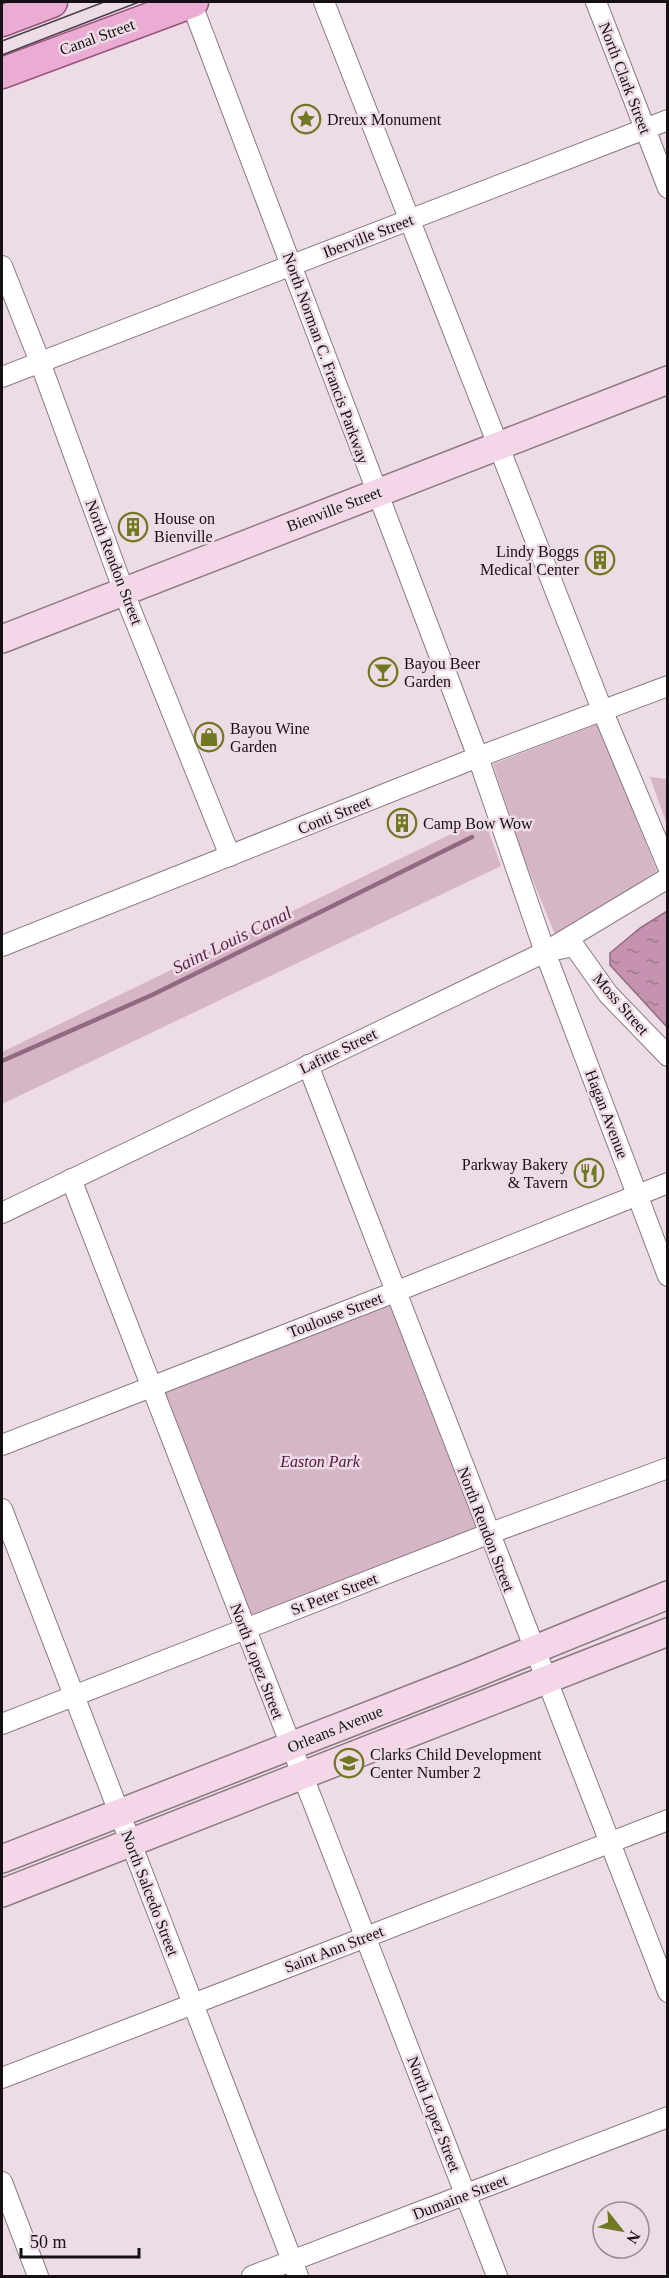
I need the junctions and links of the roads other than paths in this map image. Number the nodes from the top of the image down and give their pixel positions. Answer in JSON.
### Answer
{"nodes":[{"id":1,"x":52,"y":2,"type":"edge"},
{"id":2,"x":192,"y":2,"type":"edge"},
{"id":3,"x":324,"y":2,"type":"edge"},
{"id":4,"x":596,"y":2,"type":"edge"},
{"id":5,"x":2,"y":21,"type":"edge"},
{"id":6,"x":2,"y":73,"type":"edge"},
{"id":7,"x":668,"y":120,"type":"edge"},
{"id":8,"x":645,"y":129,"type":"junction"},
{"id":9,"x":668,"y":188,"type":"edge"},
{"id":10,"x":409,"y":220,"type":"junction"},
{"id":11,"x":292,"y":265,"type":"junction"},
{"id":12,"x":2,"y":266,"type":"edge"},
{"id":13,"x":40,"y":362,"type":"junction"},
{"id":14,"x":2,"y":377,"type":"edge"},
{"id":15,"x":668,"y":380,"type":"edge"},
{"id":16,"x":668,"y":399,"type":"edge"},
{"id":17,"x":502,"y":454,"type":"junction"},
{"id":18,"x":381,"y":501,"type":"junction"},
{"id":19,"x":127,"y":599,"type":"junction"},
{"id":20,"x":2,"y":639,"type":"edge"},
{"id":21,"x":2,"y":657,"type":"edge"},
{"id":22,"x":668,"y":686,"type":"edge"},
{"id":23,"x":603,"y":712,"type":"junction"},
{"id":24,"x":478,"y":757,"type":"junction"},
{"id":25,"x":230,"y":856,"type":"junction"},
{"id":26,"x":668,"y":867,"type":"edge"},
{"id":27,"x":668,"y":878,"type":"edge"},
{"id":28,"x":2,"y":946,"type":"edge"},
{"id":29,"x":545,"y":952,"type":"junction"},
{"id":30,"x":668,"y":1056,"type":"edge"},
{"id":31,"x":308,"y":1065,"type":"junction"},
{"id":32,"x":71,"y":1179,"type":"junction"},
{"id":33,"x":668,"y":1183,"type":"edge"},
{"id":34,"x":637,"y":1194,"type":"junction"},
{"id":35,"x":2,"y":1213,"type":"edge"},
{"id":36,"x":668,"y":1276,"type":"edge"},
{"id":37,"x":395,"y":1292,"type":"junction"},
{"id":38,"x":151,"y":1387,"type":"junction"},
{"id":39,"x":2,"y":1445,"type":"edge"},
{"id":40,"x":668,"y":1468,"type":"edge"},
{"id":41,"x":2,"y":1509,"type":"edge"},
{"id":42,"x":489,"y":1534,"type":"junction"},
{"id":43,"x":668,"y":1595,"type":"edge"},
{"id":44,"x":244,"y":1629,"type":"junction"},
{"id":45,"x":668,"y":1632,"type":"edge"},
{"id":46,"x":534,"y":1649,"type":"junction"},
{"id":47,"x":545,"y":1680,"type":"junction"},
{"id":48,"x":74,"y":1696,"type":"junction"},
{"id":49,"x":2,"y":1724,"type":"edge"},
{"id":50,"x":290,"y":1746,"type":"junction"},
{"id":51,"x":302,"y":1775,"type":"junction"},
{"id":52,"x":119,"y":1814,"type":"junction"},
{"id":53,"x":668,"y":1820,"type":"edge"},
{"id":54,"x":609,"y":1842,"type":"junction"},
{"id":55,"x":130,"y":1843,"type":"junction"},
{"id":56,"x":2,"y":1859,"type":"edge"},
{"id":57,"x":2,"y":1893,"type":"edge"},
{"id":58,"x":365,"y":1937,"type":"junction"},
{"id":59,"x":668,"y":1992,"type":"edge"},
{"id":60,"x":193,"y":2004,"type":"junction"},
{"id":61,"x":2,"y":2078,"type":"edge"},
{"id":62,"x":668,"y":2117,"type":"edge"},
{"id":63,"x":2,"y":2182,"type":"edge"},
{"id":64,"x":465,"y":2194,"type":"junction"},
{"id":65,"x":295,"y":2269,"type":"edge"},
{"id":66,"x":38,"y":2277,"type":"edge"},
{"id":67,"x":252,"y":2277,"type":"edge"},
{"id":68,"x":497,"y":2277,"type":"edge"}],
"edges":[{"from":1,"to":5,"type":"main road"},
{"from":2,"to":6,"type":"main road","name":"Canal Street"},
{"from":2,"to":11,"type":"street","name":"North Norman C. Francis Parkway"},
{"from":3,"to":10,"type":"street"},
{"from":4,"to":8,"type":"street","name":"North Clark Street"},
{"from":7,"to":8,"type":"street","name":"Iberville Street"},
{"from":8,"to":9,"type":"street","name":"North Clark Street"},
{"from":8,"to":10,"type":"street","name":"Iberville Street"},
{"from":10,"to":11,"type":"street","name":"Iberville Street"},
{"from":10,"to":17,"type":"street"},
{"from":11,"to":13,"type":"street","name":"Iberville Street"},
{"from":11,"to":18,"type":"street","name":"North Norman C. Francis Parkway"},
{"from":12,"to":13,"type":"street","name":"North Rendon Street"},
{"from":13,"to":14,"type":"street","name":"Iberville Street"},
{"from":13,"to":19,"type":"street","name":"North Rendon Street"},
{"from":15,"to":17,"type":"street","name":"Bienville Street"},
{"from":16,"to":17,"type":"street","name":"Bienville Street"},
{"from":17,"to":18,"type":"street","name":"Bienville Street"},
{"from":17,"to":23,"type":"street"},
{"from":18,"to":19,"type":"street","name":"Bienville Street"},
{"from":18,"to":24,"type":"street","name":"North Norman C. Francis Parkway"},
{"from":19,"to":20,"type":"street","name":"Bienville Street"},
{"from":19,"to":21,"type":"street","name":"Bienville Street"},
{"from":19,"to":25,"type":"street","name":"North Rendon Street"},
{"from":22,"to":23,"type":"street","name":"Conti Street"},
{"from":23,"to":24,"type":"street","name":"Conti Street"},
{"from":23,"to":26,"type":"street"},
{"from":24,"to":25,"type":"street","name":"Conti Street"},
{"from":24,"to":29,"type":"street","name":"North Norman C. Francis Parkway"},
{"from":25,"to":28,"type":"street","name":"Conti Street"},
{"from":27,"to":29,"type":"street","name":"Lafitte Street"},
{"from":29,"to":30,"type":"street","name":"Moss Street"},
{"from":29,"to":31,"type":"street","name":"Lafitte Street"},
{"from":29,"to":34,"type":"street","name":"Hagan Avenue"},
{"from":31,"to":32,"type":"street","name":"Lafitte Street"},
{"from":31,"to":37,"type":"street","name":"North Rendon Street"},
{"from":32,"to":35,"type":"street","name":"Lafitte Street"},
{"from":32,"to":38,"type":"street","name":"North Lopez Street"},
{"from":33,"to":34,"type":"street","name":"Toulouse Street"},
{"from":34,"to":36,"type":"street","name":"Hagan Avenue"},
{"from":34,"to":37,"type":"street","name":"Toulouse Street"},
{"from":37,"to":38,"type":"street","name":"Toulouse Street"},
{"from":37,"to":42,"type":"street","name":"North Rendon Street"},
{"from":38,"to":39,"type":"street","name":"Toulouse Street"},
{"from":38,"to":44,"type":"street","name":"North Lopez Street"},
{"from":40,"to":42,"type":"street","name":"St Peter Street"},
{"from":41,"to":48,"type":"street","name":"North Salcedo Street"},
{"from":42,"to":44,"type":"street","name":"St Peter Street"},
{"from":42,"to":46,"type":"street","name":"North Rendon Street"},
{"from":43,"to":46,"type":"street","name":"Orleans Avenue"},
{"from":44,"to":48,"type":"street","name":"St Peter Street"},
{"from":44,"to":50,"type":"street","name":"North Lopez Street"},
{"from":45,"to":47,"type":"street","name":"Orleans Avenue"},
{"from":46,"to":47,"type":"street","name":"North Rendon Street"},
{"from":46,"to":50,"type":"street","name":"Orleans Avenue"},
{"from":47,"to":51,"type":"street","name":"Orleans Avenue"},
{"from":47,"to":54,"type":"street","name":"North Rendon Street"},
{"from":48,"to":49,"type":"street","name":"St Peter Street"},
{"from":48,"to":52,"type":"street","name":"North Salcedo Street"},
{"from":50,"to":51,"type":"street","name":"North Lopez Street"},
{"from":50,"to":52,"type":"street","name":"Orleans Avenue"},
{"from":51,"to":55,"type":"street","name":"Orleans Avenue"},
{"from":51,"to":58,"type":"street","name":"North Lopez Street"},
{"from":52,"to":55,"type":"street","name":"North Salcedo Street"},
{"from":52,"to":56,"type":"street","name":"Orleans Avenue"},
{"from":53,"to":54,"type":"street","name":"Saint Ann Street"},
{"from":54,"to":58,"type":"street","name":"Saint Ann Street"},
{"from":54,"to":59,"type":"street","name":"North Rendon Street"},
{"from":55,"to":57,"type":"street","name":"Orleans Avenue"},
{"from":55,"to":60,"type":"street","name":"North Salcedo Street"},
{"from":58,"to":60,"type":"street","name":"Saint Ann Street"},
{"from":58,"to":64,"type":"street","name":"North Lopez Street"},
{"from":60,"to":61,"type":"street","name":"Saint Ann Street"},
{"from":60,"to":65,"type":"street","name":"North Salcedo Street"},
{"from":62,"to":64,"type":"street","name":"Dumaine Street"},
{"from":63,"to":66,"type":"street"},
{"from":64,"to":65,"type":"street","name":"Dumaine Street"},
{"from":64,"to":68,"type":"street","name":"North Lopez Street"},
{"from":65,"to":67,"type":"street","name":"Dumaine Street"}]}
